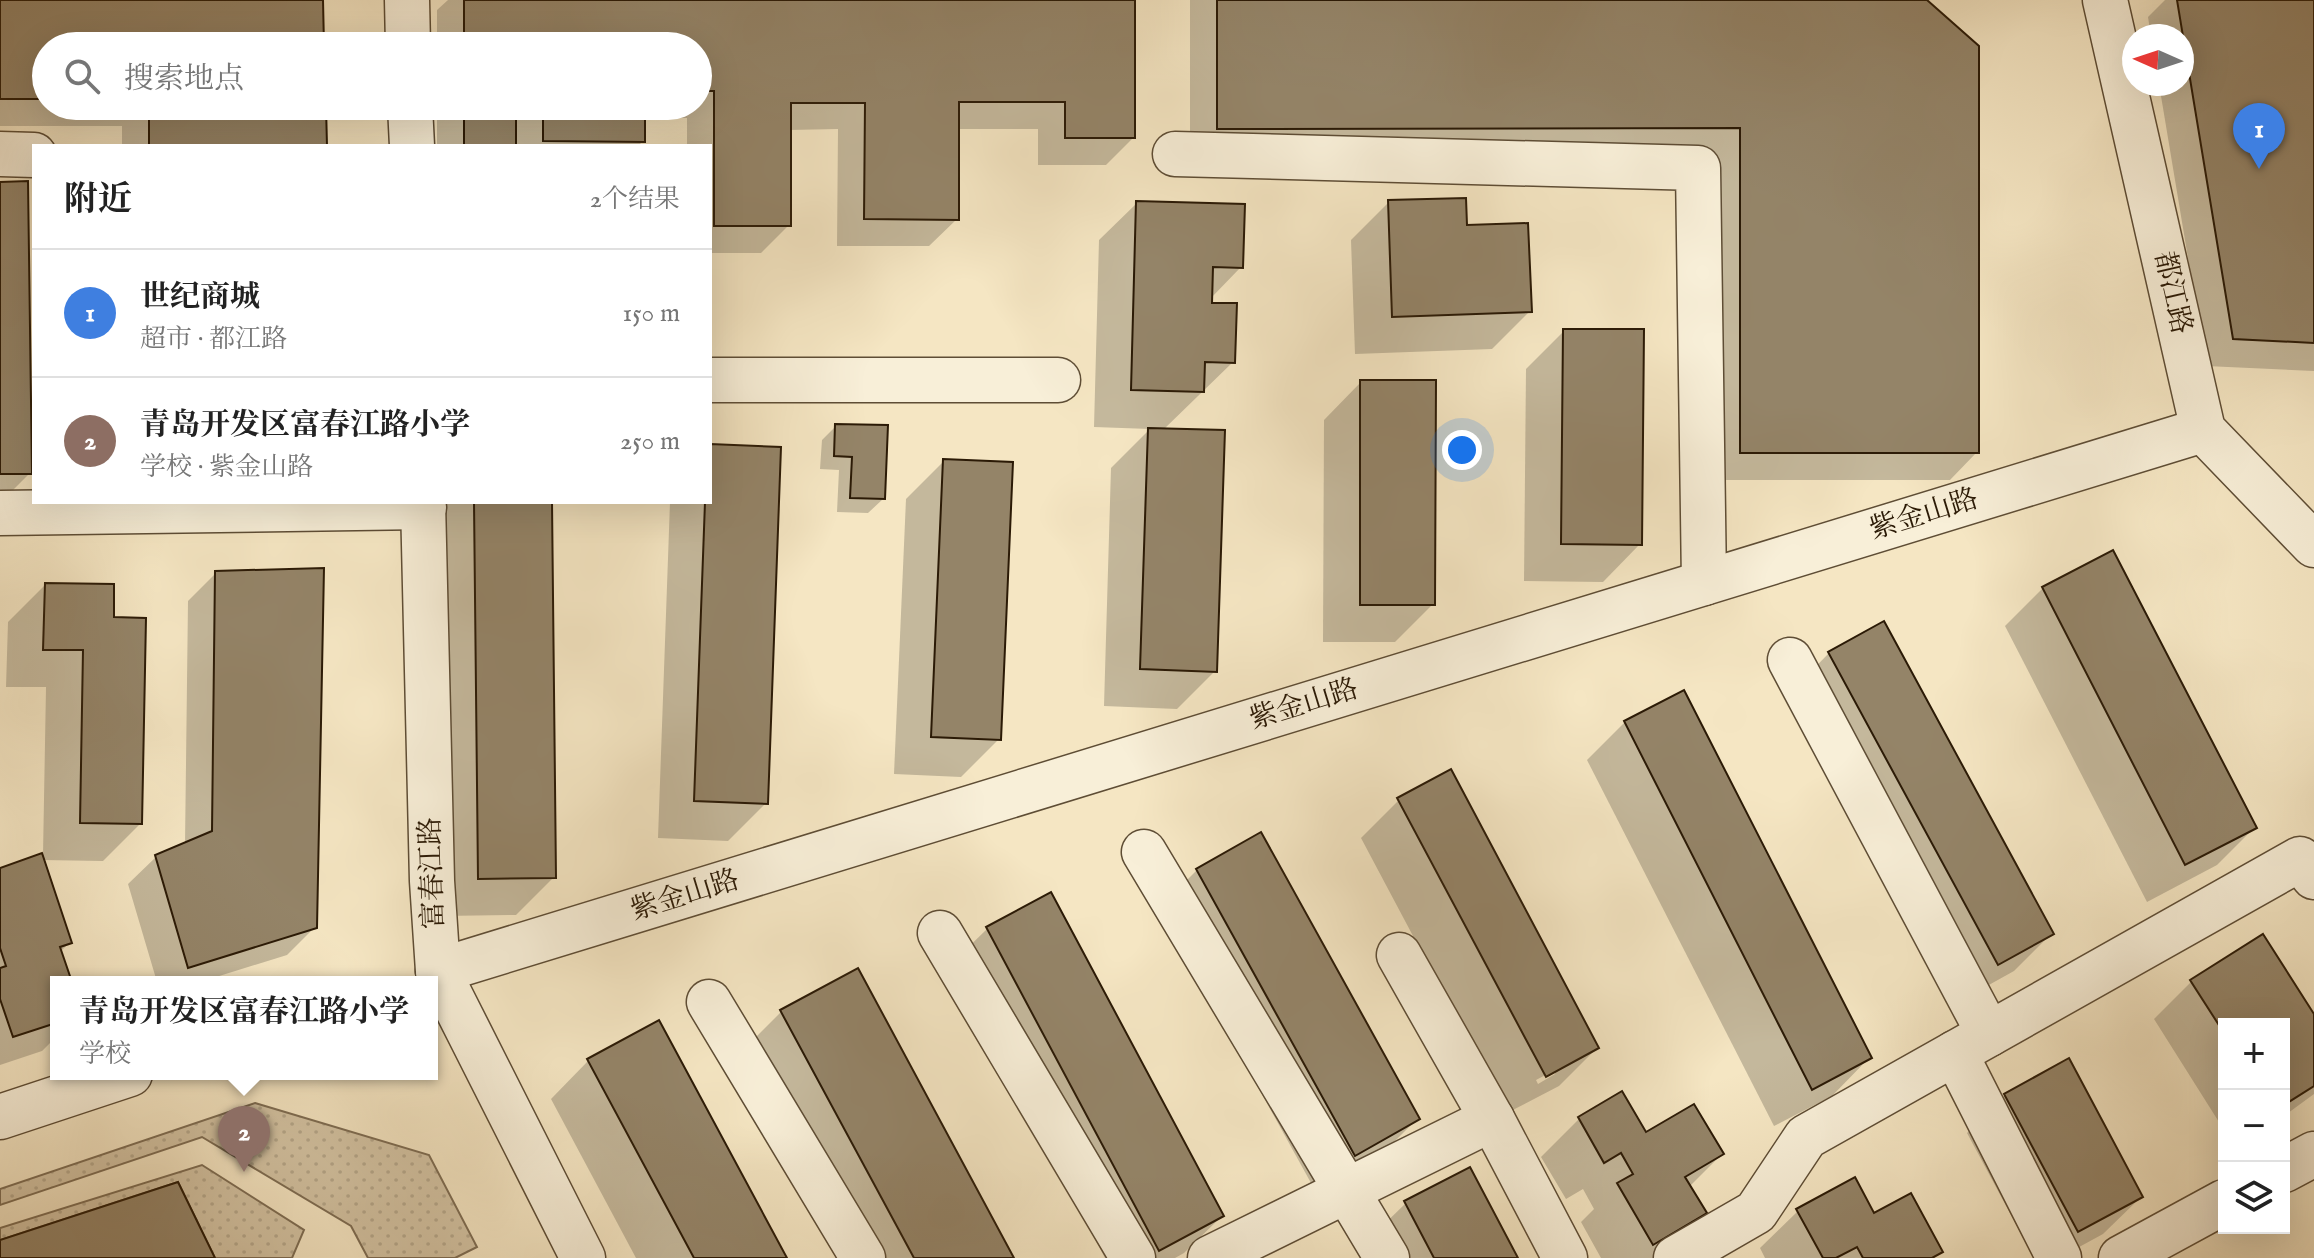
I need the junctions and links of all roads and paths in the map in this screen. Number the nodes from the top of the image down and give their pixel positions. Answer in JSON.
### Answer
{"nodes":[{"id":1,"x":407,"y":0,"type":"edge"},
{"id":2,"x":2105,"y":0,"type":"edge"},
{"id":3,"x":408,"y":32,"type":"edge"},
{"id":4,"x":411,"y":120,"type":"edge"},
{"id":5,"x":412,"y":144,"type":"edge"},
{"id":6,"x":0,"y":154,"type":"edge"},
{"id":7,"x":1175,"y":154,"type":"dead end"},
{"id":8,"x":32,"y":155,"type":"edge"},
{"id":9,"x":712,"y":380,"type":"edge"},
{"id":10,"x":1058,"y":380,"type":"dead end"},
{"id":11,"x":2203,"y":430,"type":"junction"},
{"id":12,"x":424,"y":504,"type":"edge"},
{"id":13,"x":68,"y":507,"type":"edge"},
{"id":14,"x":0,"y":513,"type":"edge"},
{"id":15,"x":2314,"y":545,"type":"edge"},
{"id":16,"x":1704,"y":583,"type":"junction"},
{"id":17,"x":1790,"y":660,"type":"dead end"},
{"id":18,"x":1144,"y":852,"type":"dead end"},
{"id":19,"x":2314,"y":877,"type":"edge"},
{"id":20,"x":940,"y":933,"type":"dead end"},
{"id":21,"x":1399,"y":955,"type":"dead end"},
{"id":22,"x":422,"y":976,"type":"edge"},
{"id":23,"x":425,"y":976,"type":"edge"},
{"id":24,"x":709,"y":1002,"type":"dead end"},
{"id":25,"x":438,"y":1005,"type":"edge"},
{"id":26,"x":1972,"y":1043,"type":"junction"},
{"id":27,"x":112,"y":1080,"type":"edge"},
{"id":28,"x":0,"y":1117,"type":"edge"},
{"id":29,"x":1492,"y":1119,"type":"junction"},
{"id":30,"x":2314,"y":1154,"type":"edge"},
{"id":31,"x":2290,"y":1167,"type":"edge"},
{"id":32,"x":1348,"y":1190,"type":"junction"},
{"id":33,"x":2218,"y":1205,"type":"edge"},
{"id":34,"x":583,"y":1258,"type":"edge"},
{"id":35,"x":863,"y":1258,"type":"edge"},
{"id":36,"x":1133,"y":1258,"type":"edge"},
{"id":37,"x":1210,"y":1258,"type":"edge"},
{"id":38,"x":1387,"y":1258,"type":"edge"},
{"id":39,"x":1565,"y":1258,"type":"edge"},
{"id":40,"x":1676,"y":1258,"type":"edge"},
{"id":41,"x":2059,"y":1258,"type":"edge"},
{"id":42,"x":2121,"y":1258,"type":"edge"}],
"edges":[{"from":1,"to":3,"type":"street"},
{"from":2,"to":11,"type":"street","name":"都江路"},
{"from":4,"to":5,"type":"street"},
{"from":6,"to":8,"type":"street"},
{"from":7,"to":16,"type":"street"},
{"from":9,"to":10,"type":"street"},
{"from":11,"to":15,"type":"street"},
{"from":11,"to":16,"type":"street","name":"紫金山路"},
{"from":12,"to":13,"type":"street"},
{"from":12,"to":22,"type":"street","name":"富春江路"},
{"from":13,"to":14,"type":"street"},
{"from":16,"to":23,"type":"street","name":"紫金山路"},
{"from":17,"to":26,"type":"street"},
{"from":18,"to":32,"type":"street"},
{"from":19,"to":26,"type":"street"},
{"from":20,"to":36,"type":"street"},
{"from":21,"to":29,"type":"street"},
{"from":24,"to":35,"type":"street"},
{"from":25,"to":34,"type":"street","name":"富春江路"},
{"from":26,"to":40,"type":"street"},
{"from":26,"to":41,"type":"street"},
{"from":27,"to":28,"type":"street"},
{"from":29,"to":32,"type":"street"},
{"from":29,"to":39,"type":"street"},
{"from":30,"to":31,"type":"street"},
{"from":32,"to":37,"type":"street"},
{"from":32,"to":38,"type":"street"},
{"from":33,"to":42,"type":"street"}]}
